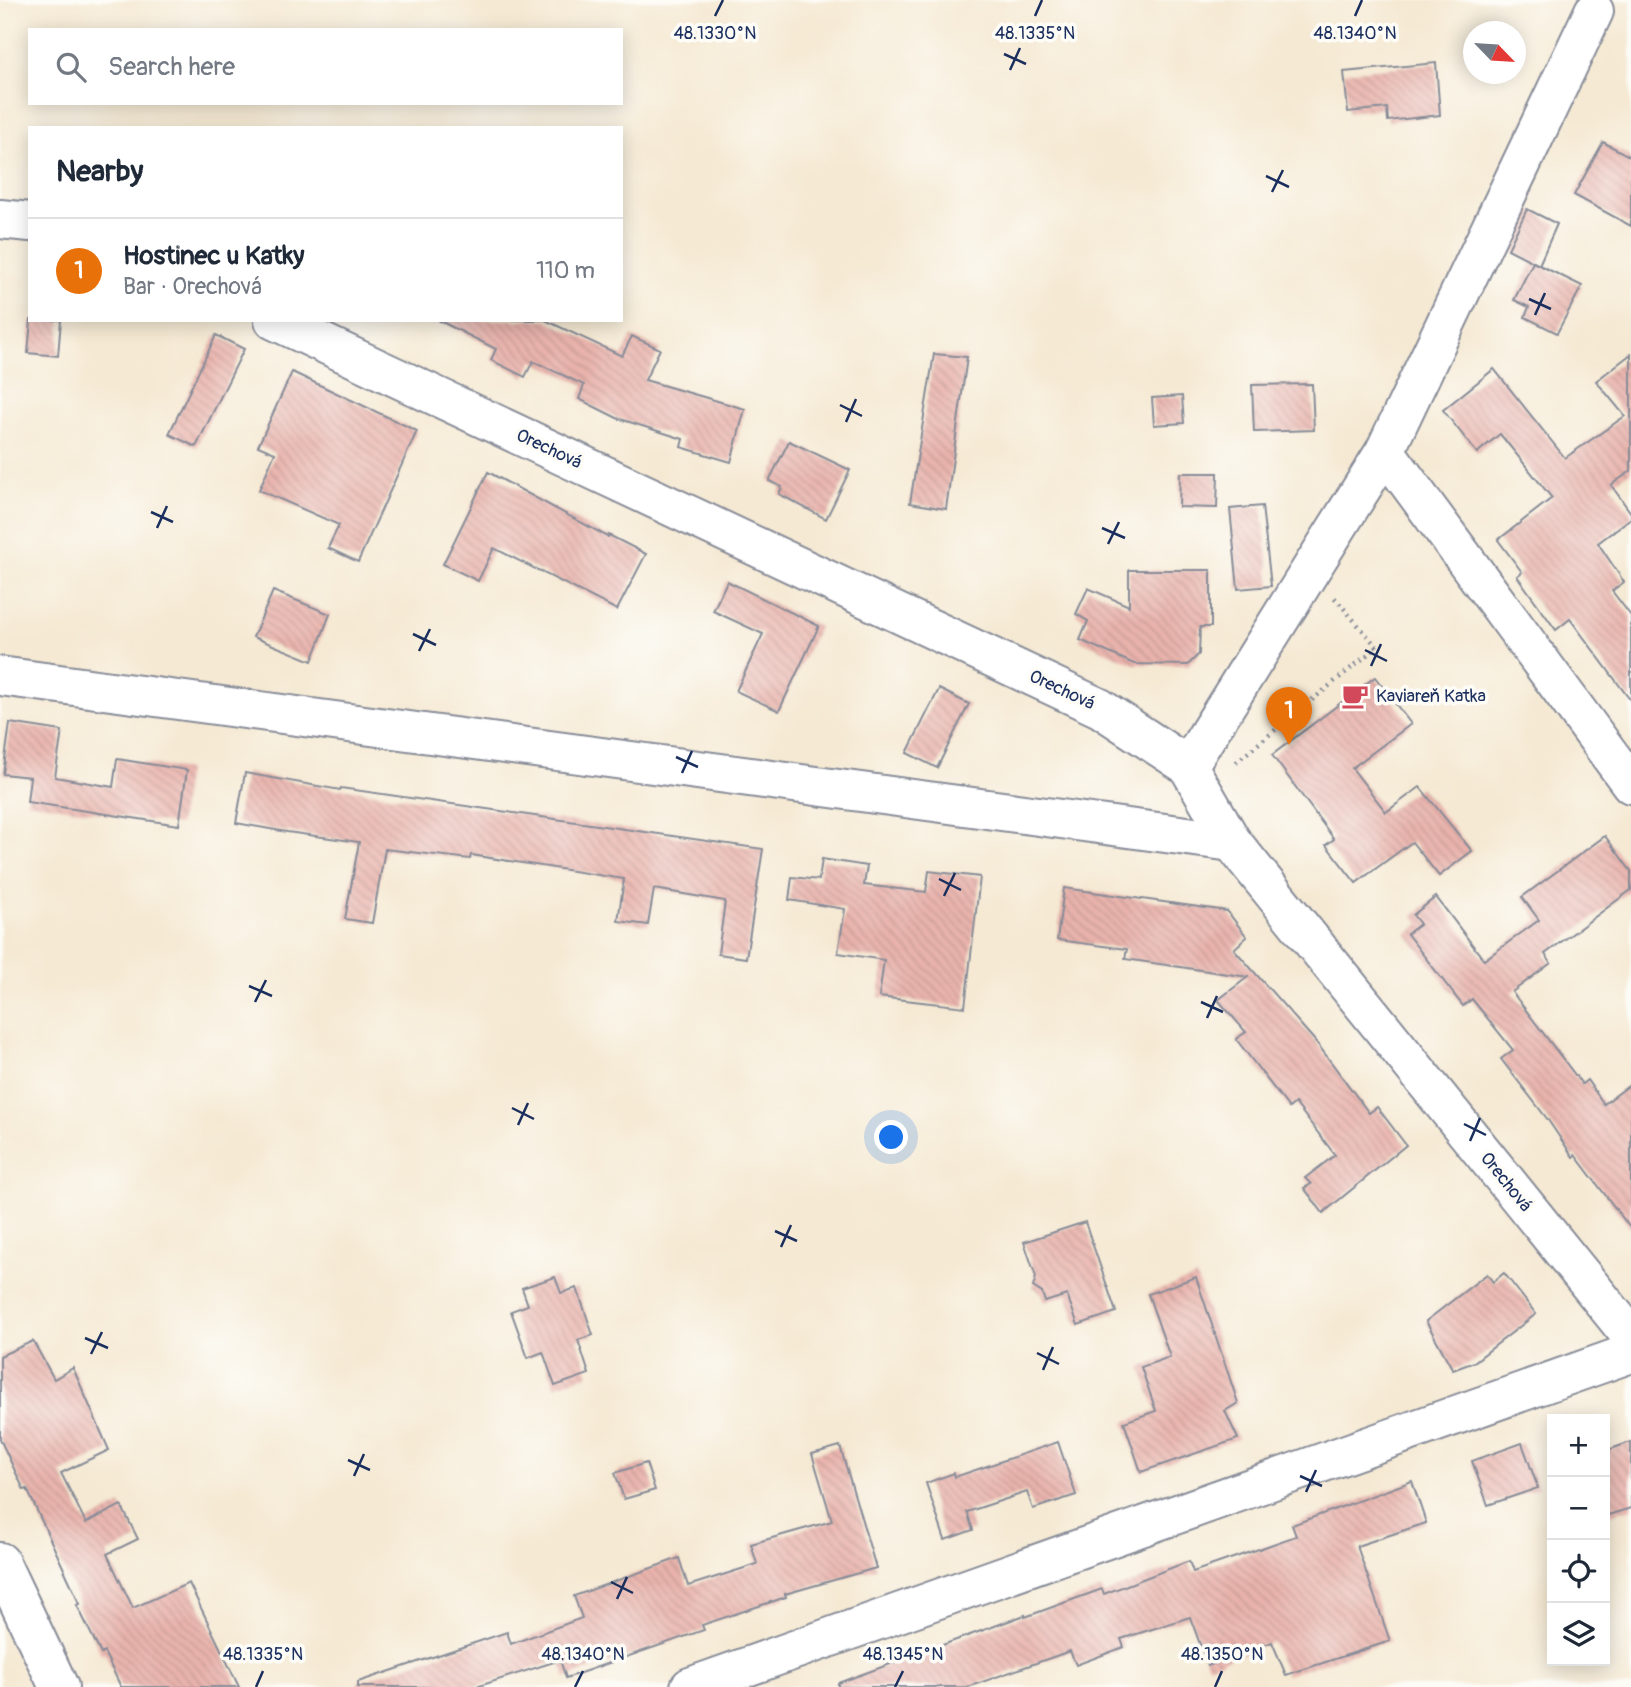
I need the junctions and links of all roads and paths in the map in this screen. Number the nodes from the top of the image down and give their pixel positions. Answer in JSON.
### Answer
{"nodes":[{"id":1,"x":1594,"y":11,"type":"dead end"},
{"id":2,"x":0,"y":219,"type":"edge"},
{"id":3,"x":28,"y":222,"type":"edge"},
{"id":4,"x":278,"y":322,"type":"edge"},
{"id":5,"x":1385,"y":451,"type":"junction"},
{"id":6,"x":1311,"y":570,"type":"junction"},
{"id":7,"x":0,"y":676,"type":"edge"},
{"id":8,"x":1195,"y":778,"type":"junction"},
{"id":9,"x":1631,"y":783,"type":"edge"},
{"id":10,"x":1231,"y":842,"type":"junction"},
{"id":11,"x":1631,"y":1336,"type":"edge"},
{"id":12,"x":1631,"y":1353,"type":"edge"},
{"id":13,"x":0,"y":1562,"type":"edge"},
{"id":14,"x":59,"y":1687,"type":"edge"},
{"id":15,"x":690,"y":1687,"type":"edge"}],
"edges":[{"from":1,"to":5,"type":"street"},
{"from":2,"to":3,"type":"street"},
{"from":4,"to":8,"type":"street","name":"Orechová"},
{"from":5,"to":6,"type":"street"},
{"from":5,"to":9,"type":"street"},
{"from":6,"to":8,"type":"street"},
{"from":6,"to":8,"type":"path"},
{"from":7,"to":10,"type":"street"},
{"from":8,"to":10,"type":"street","name":"Orechová"},
{"from":10,"to":11,"type":"street","name":"Orechová"},
{"from":12,"to":15,"type":"street"},
{"from":13,"to":14,"type":"street"}]}
